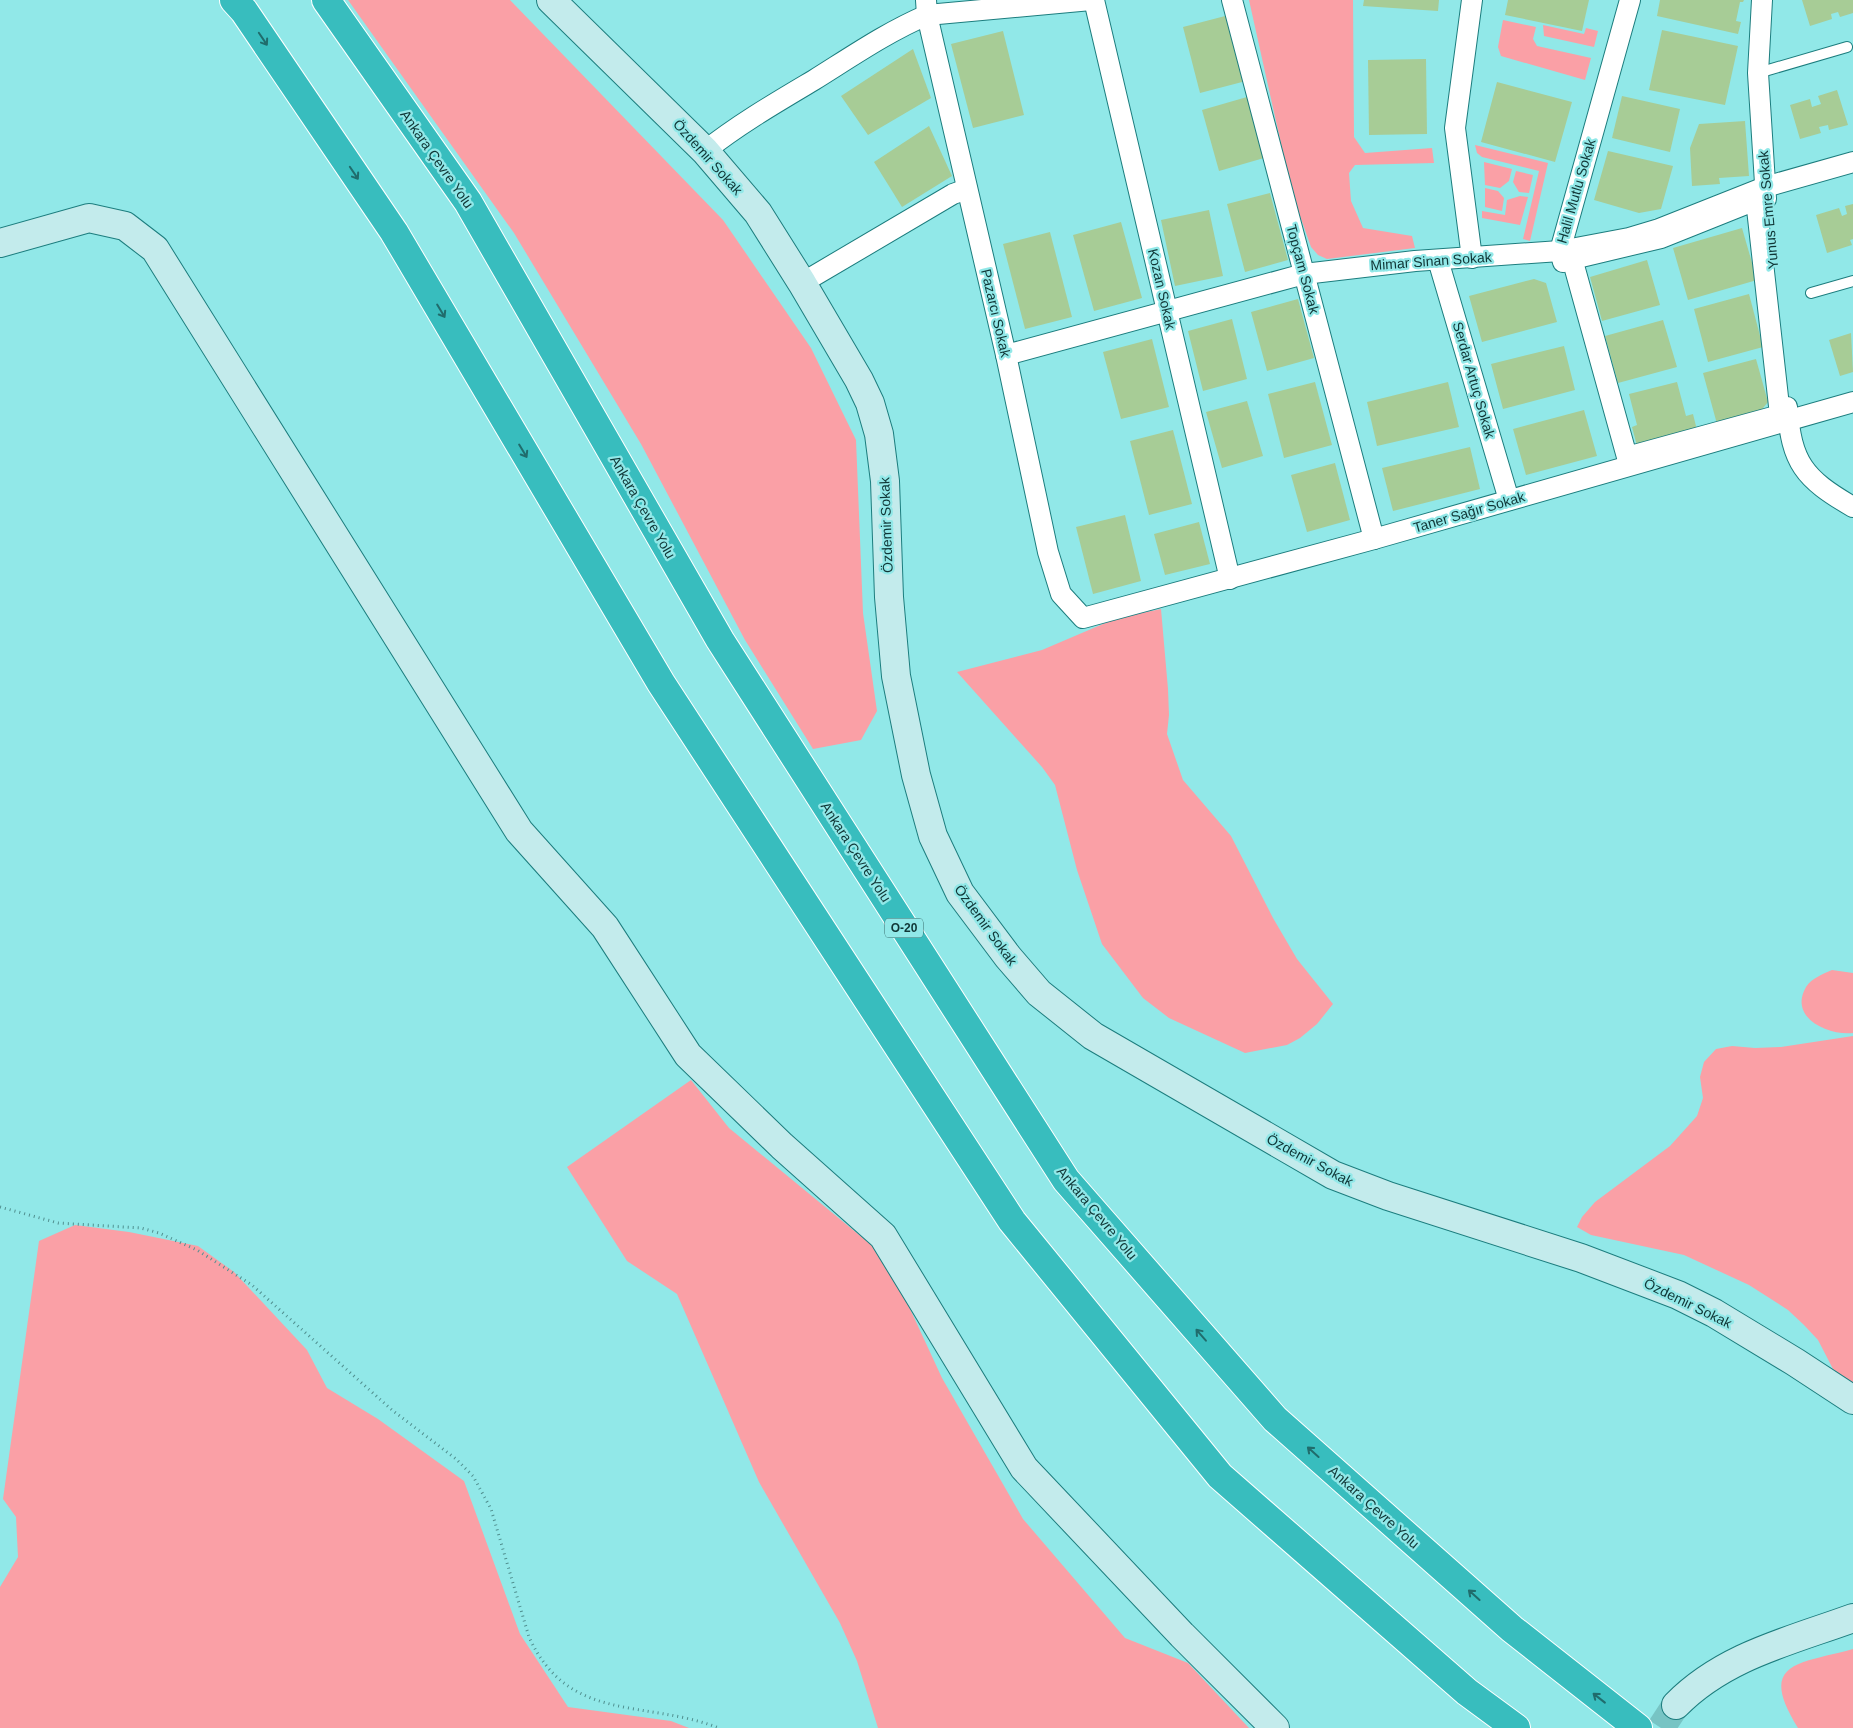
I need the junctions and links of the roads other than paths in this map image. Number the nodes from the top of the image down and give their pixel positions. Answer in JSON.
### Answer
{"nodes":[{"id":1,"x":234,"y":0,"type":"edge"},
{"id":2,"x":326,"y":0,"type":"edge"},
{"id":3,"x":551,"y":0,"type":"edge"},
{"id":4,"x":1092,"y":0,"type":"edge"},
{"id":5,"x":1232,"y":0,"type":"edge"},
{"id":6,"x":1472,"y":0,"type":"edge"},
{"id":7,"x":1630,"y":0,"type":"edge"},
{"id":8,"x":1762,"y":0,"type":"edge"},
{"id":9,"x":927,"y":8,"type":"edge"},
{"id":10,"x":1847,"y":47,"type":"dead end"},
{"id":11,"x":1758,"y":72,"type":"junction"},
{"id":12,"x":705,"y":151,"type":"junction"},
{"id":13,"x":1853,"y":162,"type":"edge"},
{"id":14,"x":967,"y":189,"type":"junction"},
{"id":15,"x":1761,"y":193,"type":"junction"},
{"id":16,"x":0,"y":243,"type":"edge"},
{"id":17,"x":1560,"y":250,"type":"junction"},
{"id":18,"x":1472,"y":258,"type":"junction"},
{"id":19,"x":1438,"y":260,"type":"junction"},
{"id":20,"x":1304,"y":274,"type":"junction"},
{"id":21,"x":1853,"y":281,"type":"edge"},
{"id":22,"x":802,"y":283,"type":"junction"},
{"id":23,"x":1811,"y":293,"type":"dead end"},
{"id":24,"x":1168,"y":311,"type":"junction"},
{"id":25,"x":1006,"y":355,"type":"junction"},
{"id":26,"x":1853,"y":402,"type":"edge"},
{"id":27,"x":1788,"y":420,"type":"junction"},
{"id":28,"x":1620,"y":469,"type":"junction"},
{"id":29,"x":1509,"y":500,"type":"junction"},
{"id":30,"x":1853,"y":506,"type":"edge"},
{"id":31,"x":1374,"y":538,"type":"junction"},
{"id":32,"x":1230,"y":579,"type":"junction"},
{"id":33,"x":1083,"y":618,"type":"joint"},
{"id":34,"x":1853,"y":1400,"type":"edge"},
{"id":35,"x":1853,"y":1618,"type":"edge"},
{"id":36,"x":1676,"y":1705,"type":"tunnel mouth"},
{"id":37,"x":1275,"y":1728,"type":"edge"},
{"id":38,"x":1516,"y":1728,"type":"edge"},
{"id":39,"x":1638,"y":1728,"type":"edge"}],
"edges":[{"from":1,"to":38,"type":"highway","one_way":true},
{"from":39,"to":2,"type":"highway","name":"Ankara Çevre Yolu","number":"O-20","one_way":true},
{"from":3,"to":12,"type":"street","name":"Özdemir Sokak"},
{"from":4,"to":9,"type":"street"},
{"from":4,"to":24,"type":"street","name":"Kozan Sokak"},
{"from":5,"to":20,"type":"street","name":"Topçam Sokak"},
{"from":6,"to":18,"type":"street"},
{"from":7,"to":17,"type":"street","name":"Halil Mutlu Sokak"},
{"from":8,"to":11,"type":"street","name":"Yunus Emre Sokak"},
{"from":9,"to":12,"type":"street"},
{"from":9,"to":14,"type":"street","name":"Pazarcı Sokak"},
{"from":10,"to":11,"type":"lane"},
{"from":11,"to":15,"type":"street","name":"Yunus Emre Sokak"},
{"from":12,"to":22,"type":"street","name":"Özdemir Sokak"},
{"from":13,"to":15,"type":"street","name":"Mimar Sinan Sokak"},
{"from":14,"to":22,"type":"street"},
{"from":14,"to":25,"type":"street","name":"Pazarcı Sokak"},
{"from":15,"to":15,"type":"street"},
{"from":15,"to":17,"type":"street","name":"Mimar Sinan Sokak"},
{"from":15,"to":27,"type":"street","name":"Yunus Emre Sokak"},
{"from":16,"to":37,"type":"street"},
{"from":17,"to":18,"type":"street","name":"Mimar Sinan Sokak"},
{"from":17,"to":28,"type":"street","name":"Halil Mutlu Sokak"},
{"from":18,"to":19,"type":"street","name":"Mimar Sinan Sokak"},
{"from":19,"to":20,"type":"street","name":"Mimar Sinan Sokak"},
{"from":19,"to":29,"type":"street","name":"Serdar Artuç Sokak"},
{"from":20,"to":24,"type":"street","name":"Mimar Sinan Sokak"},
{"from":20,"to":31,"type":"street","name":"Topçam Sokak"},
{"from":21,"to":23,"type":"lane"},
{"from":22,"to":34,"type":"street","name":"Özdemir Sokak"},
{"from":24,"to":25,"type":"street","name":"Mimar Sinan Sokak"},
{"from":24,"to":32,"type":"street","name":"Kozan Sokak"},
{"from":25,"to":33,"type":"street","name":"Pazarcı Sokak"},
{"from":26,"to":27,"type":"street","name":"Taner Sağır Sokak"},
{"from":27,"to":28,"type":"street","name":"Taner Sağır Sokak"},
{"from":27,"to":30,"type":"street","name":"Yunus Emre Sokak"},
{"from":28,"to":29,"type":"street","name":"Taner Sağır Sokak"},
{"from":29,"to":31,"type":"street","name":"Taner Sağır Sokak"},
{"from":31,"to":32,"type":"street","name":"Taner Sağır Sokak"},
{"from":32,"to":33,"type":"street","name":"Taner Sağır Sokak"},
{"from":35,"to":36,"type":"street"}]}
